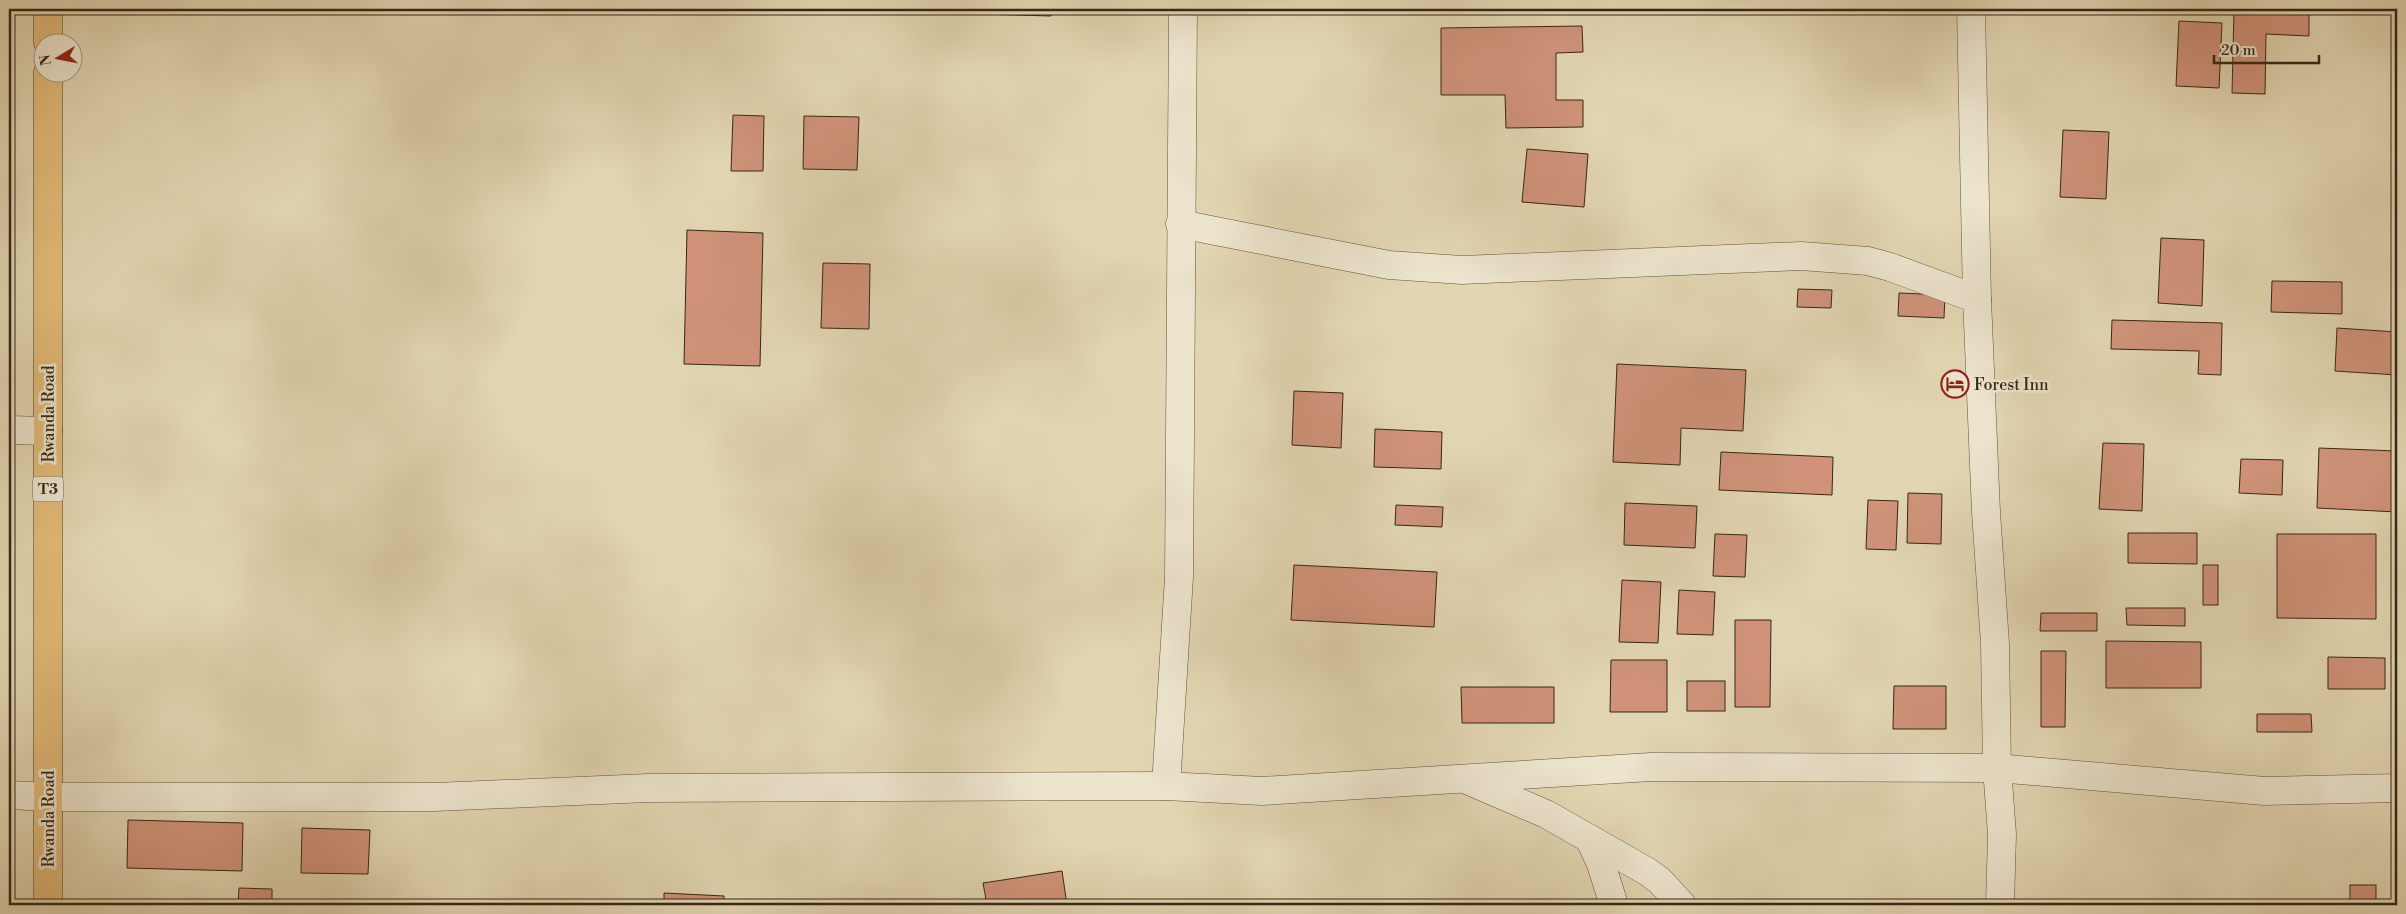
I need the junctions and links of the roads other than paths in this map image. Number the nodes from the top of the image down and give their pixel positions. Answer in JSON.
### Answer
{"nodes":[{"id":1,"x":48,"y":9,"type":"edge"},
{"id":2,"x":1183,"y":9,"type":"edge"},
{"id":3,"x":1971,"y":9,"type":"edge"},
{"id":4,"x":48,"y":32,"type":"edge"},
{"id":5,"x":48,"y":82,"type":"edge"},
{"id":6,"x":1180,"y":224,"type":"junction"},
{"id":7,"x":1977,"y":299,"type":"junction"},
{"id":8,"x":9,"y":430,"type":"edge"},
{"id":9,"x":48,"y":431,"type":"junction"},
{"id":10,"x":1997,"y":768,"type":"junction"},
{"id":11,"x":1460,"y":778,"type":"junction"},
{"id":12,"x":1166,"y":786,"type":"junction"},
{"id":13,"x":2397,"y":788,"type":"edge"},
{"id":14,"x":9,"y":795,"type":"edge"},
{"id":15,"x":48,"y":797,"type":"junction"},
{"id":16,"x":1590,"y":840,"type":"junction"},
{"id":17,"x":48,"y":905,"type":"edge"},
{"id":18,"x":1614,"y":905,"type":"edge"},
{"id":19,"x":1682,"y":905,"type":"edge"},
{"id":20,"x":2000,"y":905,"type":"edge"}],
"edges":[{"from":1,"to":4,"type":"highway"},
{"from":2,"to":6,"type":"street"},
{"from":3,"to":7,"type":"street"},
{"from":5,"to":9,"type":"highway","name":"Rwanda Road","number":"T3"},
{"from":6,"to":7,"type":"street"},
{"from":6,"to":12,"type":"street"},
{"from":7,"to":10,"type":"street"},
{"from":8,"to":9,"type":"street"},
{"from":9,"to":15,"type":"highway","name":"Rwanda Road","number":"T3"},
{"from":10,"to":11,"type":"street"},
{"from":10,"to":13,"type":"street"},
{"from":10,"to":20,"type":"street"},
{"from":11,"to":12,"type":"street"},
{"from":11,"to":16,"type":"street"},
{"from":12,"to":15,"type":"street"},
{"from":14,"to":15,"type":"street"},
{"from":15,"to":17,"type":"highway","name":"Rwanda Road","number":"T3"},
{"from":16,"to":18,"type":"street"},
{"from":16,"to":19,"type":"street"}]}
